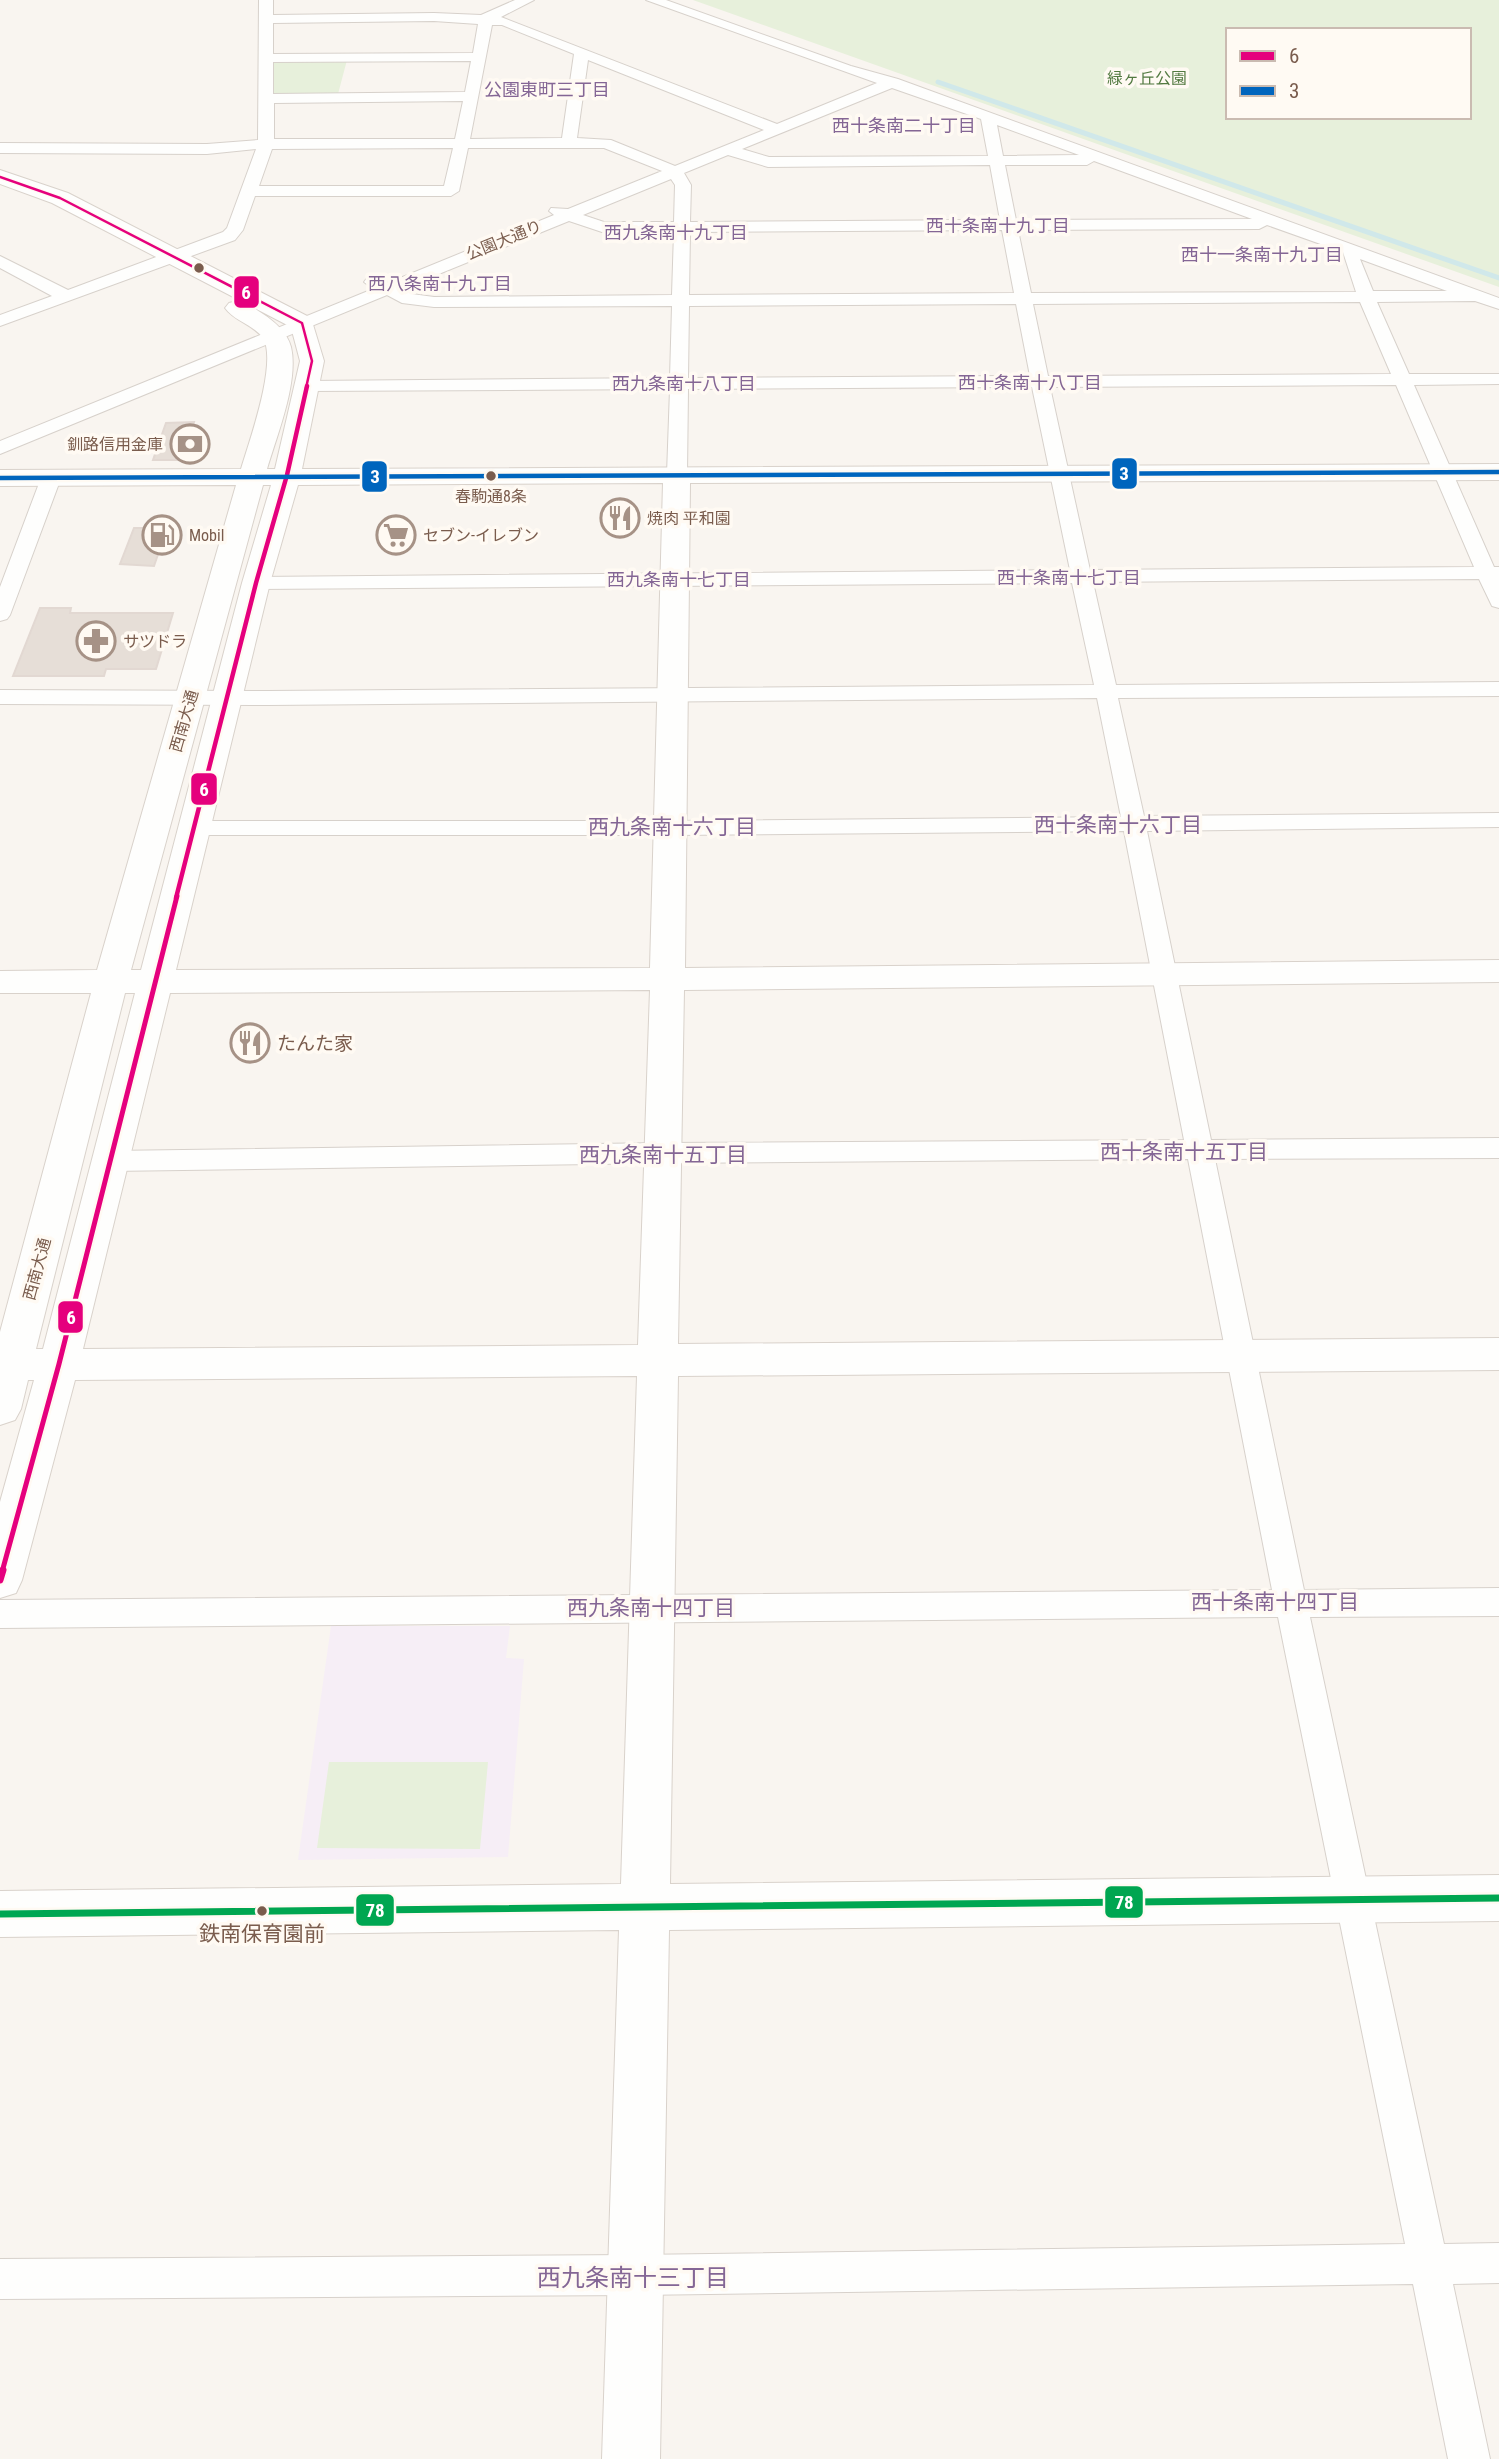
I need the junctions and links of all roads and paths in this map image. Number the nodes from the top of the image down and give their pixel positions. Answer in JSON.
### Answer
{"nodes":[{"id":1,"x":266,"y":0,"type":"edge"},
{"id":2,"x":355,"y":0,"type":"edge"},
{"id":3,"x":439,"y":0,"type":"edge"},
{"id":4,"x":527,"y":0,"type":"edge"},
{"id":5,"x":653,"y":0,"type":"edge"},
{"id":6,"x":354,"y":18,"type":"junction"},
{"id":7,"x":435,"y":18,"type":"junction"},
{"id":8,"x":486,"y":18,"type":"junction"},
{"id":9,"x":265,"y":19,"type":"junction"},
{"id":10,"x":582,"y":51,"type":"junction"},
{"id":11,"x":478,"y":57,"type":"junction"},
{"id":12,"x":265,"y":58,"type":"junction"},
{"id":13,"x":885,"y":80,"type":"junction"},
{"id":14,"x":472,"y":96,"type":"junction"},
{"id":15,"x":266,"y":99,"type":"junction"},
{"id":16,"x":988,"y":117,"type":"junction"},
{"id":17,"x":769,"y":126,"type":"junction"},
{"id":18,"x":461,"y":143,"type":"junction"},
{"id":19,"x":569,"y":143,"type":"junction"},
{"id":20,"x":266,"y":144,"type":"junction"},
{"id":21,"x":0,"y":148,"type":"edge"},
{"id":22,"x":728,"y":150,"type":"junction"},
{"id":23,"x":996,"y":160,"type":"junction"},
{"id":24,"x":1105,"y":160,"type":"junction"},
{"id":25,"x":668,"y":168,"type":"junction"},
{"id":26,"x":0,"y":177,"type":"edge"},
{"id":27,"x":0,"y":191,"type":"edge"},
{"id":28,"x":249,"y":191,"type":"junction"},
{"id":29,"x":558,"y":212,"type":"junction"},
{"id":30,"x":1279,"y":224,"type":"junction"},
{"id":31,"x":1010,"y":225,"type":"junction"},
{"id":32,"x":683,"y":228,"type":"junction"},
{"id":33,"x":1351,"y":249,"type":"junction"},
{"id":34,"x":164,"y":259,"type":"junction"},
{"id":35,"x":0,"y":261,"type":"edge"},
{"id":36,"x":379,"y":285,"type":"junction"},
{"id":37,"x":66,"y":296,"type":"junction"},
{"id":38,"x":1477,"y":296,"type":"junction"},
{"id":39,"x":1367,"y":298,"type":"junction"},
{"id":40,"x":1024,"y":299,"type":"junction"},
{"id":41,"x":681,"y":302,"type":"junction"},
{"id":42,"x":1499,"y":304,"type":"edge"},
{"id":43,"x":0,"y":321,"type":"edge"},
{"id":44,"x":282,"y":325,"type":"junction"},
{"id":45,"x":1499,"y":379,"type":"edge"},
{"id":46,"x":1405,"y":380,"type":"junction"},
{"id":47,"x":678,"y":382,"type":"junction"},
{"id":48,"x":1040,"y":382,"type":"junction"},
{"id":49,"x":307,"y":386,"type":"junction"},
{"id":50,"x":0,"y":433,"type":"edge"},
{"id":51,"x":0,"y":448,"type":"edge"},
{"id":52,"x":1442,"y":472,"type":"junction"},
{"id":53,"x":1499,"y":472,"type":"edge"},
{"id":54,"x":1059,"y":473,"type":"junction"},
{"id":55,"x":677,"y":474,"type":"junction"},
{"id":56,"x":253,"y":475,"type":"junction"},
{"id":57,"x":287,"y":475,"type":"junction"},
{"id":58,"x":0,"y":478,"type":"edge"},
{"id":59,"x":51,"y":478,"type":"junction"},
{"id":60,"x":1493,"y":573,"type":"edge"},
{"id":61,"x":1081,"y":575,"type":"junction"},
{"id":62,"x":676,"y":577,"type":"junction"},
{"id":63,"x":256,"y":583,"type":"junction"},
{"id":64,"x":1499,"y":602,"type":"edge"},
{"id":65,"x":0,"y":615,"type":"edge"},
{"id":66,"x":1499,"y":689,"type":"edge"},
{"id":67,"x":1105,"y":691,"type":"junction"},
{"id":68,"x":673,"y":695,"type":"junction"},
{"id":69,"x":0,"y":697,"type":"edge"},
{"id":70,"x":190,"y":698,"type":"junction"},
{"id":71,"x":229,"y":698,"type":"junction"},
{"id":72,"x":1499,"y":820,"type":"edge"},
{"id":73,"x":1134,"y":823,"type":"junction"},
{"id":74,"x":193,"y":828,"type":"junction"},
{"id":75,"x":671,"y":828,"type":"junction"},
{"id":76,"x":1499,"y":971,"type":"edge"},
{"id":77,"x":1162,"y":974,"type":"junction"},
{"id":78,"x":667,"y":979,"type":"junction"},
{"id":79,"x":111,"y":981,"type":"junction"},
{"id":80,"x":156,"y":981,"type":"junction"},
{"id":81,"x":0,"y":982,"type":"edge"},
{"id":82,"x":1499,"y":1148,"type":"edge"},
{"id":83,"x":1199,"y":1150,"type":"junction"},
{"id":84,"x":663,"y":1153,"type":"junction"},
{"id":85,"x":110,"y":1161,"type":"junction"},
{"id":86,"x":1499,"y":1354,"type":"edge"},
{"id":87,"x":1242,"y":1356,"type":"junction"},
{"id":88,"x":658,"y":1361,"type":"junction"},
{"id":89,"x":6,"y":1364,"type":"edge"},
{"id":90,"x":60,"y":1364,"type":"junction"},
{"id":91,"x":0,"y":1409,"type":"edge"},
{"id":92,"x":0,"y":1580,"type":"edge"},
{"id":93,"x":1499,"y":1602,"type":"edge"},
{"id":94,"x":1291,"y":1604,"type":"junction"},
{"id":95,"x":653,"y":1608,"type":"junction"},
{"id":96,"x":0,"y":1614,"type":"edge"},
{"id":97,"x":1353,"y":1898,"type":"junction"},
{"id":98,"x":1499,"y":1898,"type":"edge"},
{"id":99,"x":644,"y":1908,"type":"junction"},
{"id":100,"x":0,"y":1914,"type":"edge"},
{"id":101,"x":1429,"y":2263,"type":"junction"},
{"id":102,"x":1499,"y":2263,"type":"edge"},
{"id":103,"x":638,"y":2275,"type":"junction"},
{"id":104,"x":0,"y":2279,"type":"edge"},
{"id":105,"x":631,"y":2459,"type":"edge"},
{"id":106,"x":1469,"y":2459,"type":"edge"}],
"edges":[{"from":1,"to":9,"type":"street"},
{"from":2,"to":6,"type":"street"},
{"from":3,"to":7,"type":"street"},
{"from":4,"to":8,"type":"street"},
{"from":5,"to":13,"type":"street"},
{"from":6,"to":7,"type":"street"},
{"from":6,"to":9,"type":"street"},
{"from":7,"to":8,"type":"street"},
{"from":8,"to":10,"type":"street"},
{"from":8,"to":11,"type":"street"},
{"from":9,"to":12,"type":"street"},
{"from":10,"to":17,"type":"street"},
{"from":10,"to":19,"type":"street"},
{"from":11,"to":12,"type":"street"},
{"from":11,"to":14,"type":"street"},
{"from":12,"to":15,"type":"street"},
{"from":13,"to":16,"type":"street"},
{"from":13,"to":17,"type":"street","name":"公園大通り"},
{"from":14,"to":15,"type":"street"},
{"from":14,"to":18,"type":"street"},
{"from":15,"to":20,"type":"street"},
{"from":16,"to":23,"type":"street"},
{"from":16,"to":24,"type":"street"},
{"from":17,"to":22,"type":"street","name":"公園大通り"},
{"from":17,"to":25,"type":"street","name":"公園大通り"},
{"from":18,"to":19,"type":"street"},
{"from":18,"to":20,"type":"street"},
{"from":18,"to":28,"type":"street"},
{"from":19,"to":25,"type":"street"},
{"from":20,"to":21,"type":"street"},
{"from":20,"to":28,"type":"street"},
{"from":22,"to":23,"type":"street"},
{"from":22,"to":25,"type":"street","name":"公園大通り"},
{"from":23,"to":24,"type":"street"},
{"from":23,"to":31,"type":"street"},
{"from":24,"to":30,"type":"street"},
{"from":25,"to":29,"type":"street","name":"公園大通り"},
{"from":25,"to":32,"type":"street"},
{"from":26,"to":34,"type":"street"},
{"from":27,"to":34,"type":"street"},
{"from":28,"to":34,"type":"street"},
{"from":29,"to":32,"type":"street"},
{"from":29,"to":36,"type":"street","name":"公園大通り"},
{"from":30,"to":31,"type":"street"},
{"from":30,"to":33,"type":"street"},
{"from":31,"to":32,"type":"street"},
{"from":31,"to":40,"type":"street"},
{"from":32,"to":41,"type":"street"},
{"from":33,"to":38,"type":"street"},
{"from":33,"to":39,"type":"street"},
{"from":34,"to":37,"type":"street"},
{"from":34,"to":44,"type":"street"},
{"from":35,"to":37,"type":"street"},
{"from":36,"to":41,"type":"street"},
{"from":36,"to":44,"type":"street","name":"公園大通り"},
{"from":37,"to":43,"type":"street"},
{"from":38,"to":39,"type":"street"},
{"from":38,"to":42,"type":"street"},
{"from":39,"to":40,"type":"street"},
{"from":39,"to":46,"type":"street"},
{"from":40,"to":41,"type":"street"},
{"from":40,"to":48,"type":"street"},
{"from":41,"to":47,"type":"street"},
{"from":44,"to":49,"type":"street","name":"西南大通"},
{"from":44,"to":50,"type":"street","name":"公園大通り"},
{"from":44,"to":51,"type":"street","name":"公園大通り"},
{"from":44,"to":56,"type":"street","name":"西南大通"},
{"from":45,"to":46,"type":"street"},
{"from":46,"to":48,"type":"street"},
{"from":46,"to":52,"type":"street"},
{"from":47,"to":48,"type":"street"},
{"from":47,"to":49,"type":"street"},
{"from":47,"to":55,"type":"street"},
{"from":48,"to":54,"type":"street"},
{"from":49,"to":57,"type":"street","name":"西南大通"},
{"from":52,"to":53,"type":"street"},
{"from":52,"to":54,"type":"street"},
{"from":52,"to":60,"type":"street"},
{"from":54,"to":55,"type":"street"},
{"from":54,"to":61,"type":"street"},
{"from":55,"to":57,"type":"street"},
{"from":55,"to":62,"type":"street"},
{"from":56,"to":57,"type":"street"},
{"from":56,"to":59,"type":"street"},
{"from":56,"to":70,"type":"street","name":"西南大通"},
{"from":57,"to":63,"type":"street","name":"西南大通"},
{"from":58,"to":59,"type":"street"},
{"from":59,"to":65,"type":"street"},
{"from":60,"to":61,"type":"street"},
{"from":60,"to":64,"type":"street"},
{"from":61,"to":62,"type":"street"},
{"from":61,"to":67,"type":"street"},
{"from":62,"to":63,"type":"street"},
{"from":62,"to":68,"type":"street"},
{"from":63,"to":71,"type":"street","name":"西南大通"},
{"from":66,"to":67,"type":"street"},
{"from":67,"to":68,"type":"street"},
{"from":67,"to":73,"type":"street"},
{"from":68,"to":71,"type":"street"},
{"from":68,"to":75,"type":"street"},
{"from":69,"to":70,"type":"street"},
{"from":70,"to":71,"type":"street"},
{"from":70,"to":79,"type":"street","name":"西南大通"},
{"from":71,"to":74,"type":"street","name":"西南大通"},
{"from":72,"to":73,"type":"street"},
{"from":73,"to":75,"type":"street"},
{"from":73,"to":77,"type":"street"},
{"from":74,"to":75,"type":"street"},
{"from":74,"to":80,"type":"street","name":"西南大通"},
{"from":75,"to":78,"type":"street"},
{"from":76,"to":77,"type":"street"},
{"from":77,"to":78,"type":"street"},
{"from":77,"to":83,"type":"street"},
{"from":78,"to":80,"type":"street"},
{"from":78,"to":84,"type":"street"},
{"from":79,"to":80,"type":"street"},
{"from":79,"to":81,"type":"street"},
{"from":79,"to":89,"type":"street","name":"西南大通"},
{"from":80,"to":85,"type":"street","name":"西南大通"},
{"from":82,"to":83,"type":"street"},
{"from":83,"to":84,"type":"street"},
{"from":83,"to":87,"type":"street"},
{"from":84,"to":85,"type":"street"},
{"from":84,"to":88,"type":"street"},
{"from":85,"to":90,"type":"street","name":"西南大通"},
{"from":86,"to":87,"type":"street"},
{"from":87,"to":88,"type":"street"},
{"from":87,"to":94,"type":"street"},
{"from":88,"to":90,"type":"street"},
{"from":88,"to":95,"type":"street"},
{"from":89,"to":90,"type":"street"},
{"from":89,"to":91,"type":"street","name":"西南大通"},
{"from":90,"to":92,"type":"street","name":"西南大通"},
{"from":93,"to":94,"type":"street"},
{"from":94,"to":95,"type":"street"},
{"from":94,"to":97,"type":"street"},
{"from":95,"to":96,"type":"street"},
{"from":95,"to":99,"type":"street"},
{"from":97,"to":98,"type":"street"},
{"from":97,"to":99,"type":"street"},
{"from":97,"to":101,"type":"street"},
{"from":99,"to":100,"type":"street"},
{"from":99,"to":103,"type":"street"},
{"from":101,"to":102,"type":"street"},
{"from":101,"to":103,"type":"street"},
{"from":101,"to":106,"type":"street"},
{"from":103,"to":104,"type":"street"},
{"from":103,"to":105,"type":"street"}]}
